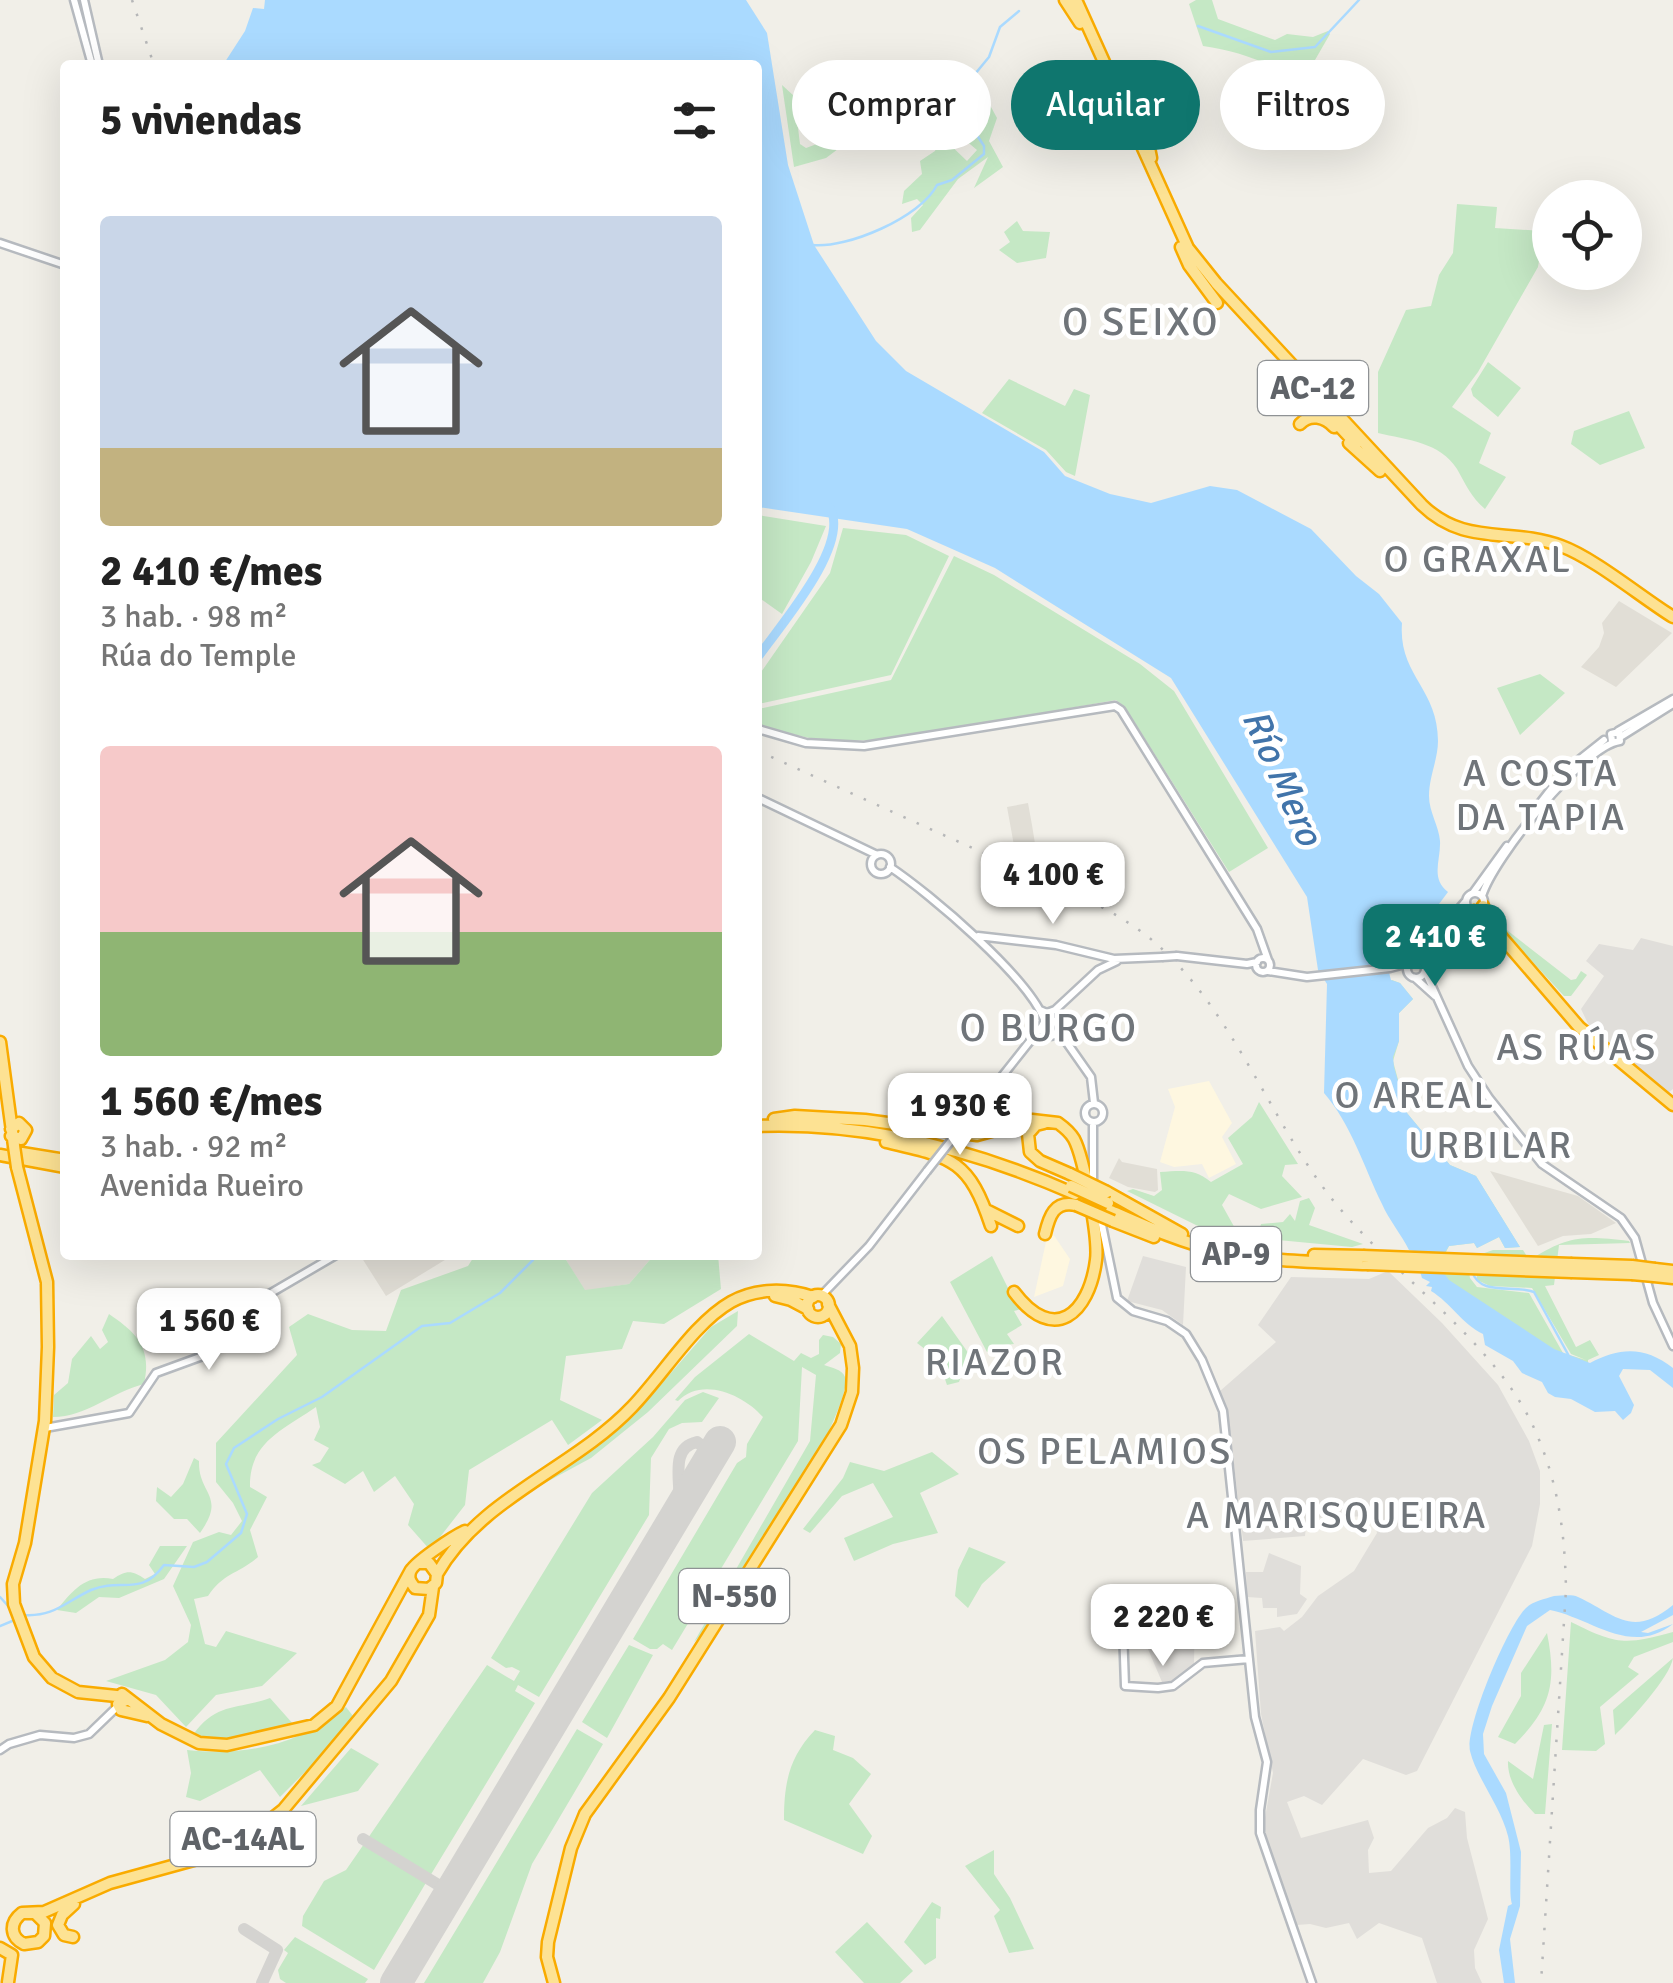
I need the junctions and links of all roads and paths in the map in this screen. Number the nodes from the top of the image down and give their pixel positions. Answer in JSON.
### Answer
{"nodes":[{"id":1,"x":74,"y":0,"type":"edge"},
{"id":2,"x":84,"y":0,"type":"edge"},
{"id":3,"x":1068,"y":0,"type":"edge"},
{"id":4,"x":93,"y":60,"type":"edge"},
{"id":5,"x":94,"y":60,"type":"edge"},
{"id":6,"x":1152,"y":150,"type":"edge"},
{"id":7,"x":1170,"y":210,"type":"junction"},
{"id":8,"x":0,"y":244,"type":"edge"},
{"id":9,"x":1181,"y":247,"type":"junction"},
{"id":10,"x":60,"y":263,"type":"edge"},
{"id":11,"x":1217,"y":302,"type":"dead end"},
{"id":12,"x":1300,"y":424,"type":"dead end"},
{"id":13,"x":1380,"y":470,"type":"junction"},
{"id":14,"x":1578,"y":554,"type":"junction"},
{"id":15,"x":1599,"y":573,"type":"junction"},
{"id":16,"x":1625,"y":586,"type":"junction"},
{"id":17,"x":1673,"y":617,"type":"edge"},
{"id":18,"x":1673,"y":702,"type":"edge"},
{"id":19,"x":1637,"y":719,"type":"junction"},
{"id":20,"x":762,"y":730,"type":"edge"},
{"id":21,"x":1630,"y":730,"type":"junction"},
{"id":22,"x":1620,"y":734,"type":"junction"},
{"id":23,"x":762,"y":800,"type":"edge"},
{"id":24,"x":1525,"y":826,"type":"junction"},
{"id":25,"x":848,"y":844,"type":"junction"},
{"id":26,"x":877,"y":855,"type":"junction"},
{"id":27,"x":871,"y":863,"type":"junction"},
{"id":28,"x":888,"y":869,"type":"junction"},
{"id":29,"x":1478,"y":909,"type":"junction"},
{"id":30,"x":1459,"y":917,"type":"junction"},
{"id":31,"x":972,"y":934,"type":"junction"},
{"id":32,"x":1007,"y":941,"type":"junction"},
{"id":33,"x":1091,"y":955,"type":"junction"},
{"id":34,"x":996,"y":957,"type":"junction"},
{"id":35,"x":1123,"y":959,"type":"junction"},
{"id":36,"x":1412,"y":961,"type":"junction"},
{"id":37,"x":1263,"y":964,"type":"junction"},
{"id":38,"x":1390,"y":968,"type":"junction"},
{"id":39,"x":1425,"y":968,"type":"junction"},
{"id":40,"x":1098,"y":970,"type":"junction"},
{"id":41,"x":1411,"y":975,"type":"junction"},
{"id":42,"x":1058,"y":1007,"type":"junction"},
{"id":43,"x":1039,"y":1009,"type":"junction"},
{"id":44,"x":1443,"y":1010,"type":"junction"},
{"id":45,"x":1043,"y":1024,"type":"junction"},
{"id":46,"x":1053,"y":1031,"type":"junction"},
{"id":47,"x":0,"y":1042,"type":"edge"},
{"id":48,"x":1026,"y":1046,"type":"junction"},
{"id":49,"x":1670,"y":1102,"type":"edge"},
{"id":50,"x":1094,"y":1103,"type":"junction"},
{"id":51,"x":774,"y":1120,"type":"junction"},
{"id":52,"x":762,"y":1122,"type":"edge"},
{"id":53,"x":1093,"y":1122,"type":"junction"},
{"id":54,"x":762,"y":1123,"type":"edge"},
{"id":55,"x":836,"y":1129,"type":"junction"},
{"id":56,"x":0,"y":1152,"type":"edge"},
{"id":57,"x":60,"y":1162,"type":"edge"},
{"id":58,"x":1073,"y":1190,"type":"junction"},
{"id":59,"x":986,"y":1209,"type":"junction"},
{"id":60,"x":1108,"y":1209,"type":"junction"},
{"id":61,"x":990,"y":1226,"type":"dead end"},
{"id":62,"x":1018,"y":1226,"type":"dead end"},
{"id":63,"x":1045,"y":1234,"type":"dead end"},
{"id":64,"x":327,"y":1260,"type":"edge"},
{"id":65,"x":1365,"y":1260,"type":"junction"},
{"id":66,"x":1673,"y":1272,"type":"edge"},
{"id":67,"x":1014,"y":1292,"type":"dead end"},
{"id":68,"x":819,"y":1301,"type":"junction"},
{"id":69,"x":1030,"y":1301,"type":"junction"},
{"id":70,"x":1673,"y":1346,"type":"edge"},
{"id":71,"x":852,"y":1355,"type":"junction"},
{"id":72,"x":44,"y":1428,"type":"junction"},
{"id":73,"x":468,"y":1530,"type":"junction"},
{"id":74,"x":415,"y":1566,"type":"junction"},
{"id":75,"x":438,"y":1574,"type":"junction"},
{"id":76,"x":426,"y":1589,"type":"junction"},
{"id":77,"x":1122,"y":1600,"type":"dead end"},
{"id":78,"x":390,"y":1608,"type":"junction"},
{"id":79,"x":1250,"y":1660,"type":"junction"},
{"id":80,"x":102,"y":1691,"type":"junction"},
{"id":81,"x":84,"y":1694,"type":"junction"},
{"id":82,"x":123,"y":1705,"type":"junction"},
{"id":83,"x":157,"y":1715,"type":"junction"},
{"id":84,"x":182,"y":1737,"type":"junction"},
{"id":85,"x":0,"y":1750,"type":"edge"},
{"id":86,"x":80,"y":1898,"type":"junction"},
{"id":87,"x":36,"y":1913,"type":"junction"},
{"id":88,"x":13,"y":1924,"type":"junction"},
{"id":89,"x":46,"y":1928,"type":"junction"},
{"id":90,"x":73,"y":1937,"type":"dead end"},
{"id":91,"x":18,"y":1940,"type":"junction"},
{"id":92,"x":0,"y":1945,"type":"edge"},
{"id":93,"x":8,"y":1982,"type":"edge"},
{"id":94,"x":554,"y":1983,"type":"edge"},
{"id":95,"x":1312,"y":1983,"type":"edge"}],
"edges":[{"from":1,"to":4,"type":"main road"},
{"from":2,"to":5,"type":"main road"},
{"from":3,"to":7,"type":"highway","number":"AC-12"},
{"from":3,"to":9,"type":"highway","number":"AC-12"},
{"from":6,"to":7,"type":"highway"},
{"from":7,"to":14,"type":"highway","number":"AC-12"},
{"from":8,"to":10,"type":"main road"},
{"from":9,"to":11,"type":"highway"},
{"from":9,"to":13,"type":"highway","number":"AC-12"},
{"from":12,"to":13,"type":"highway"},
{"from":13,"to":15,"type":"highway","number":"AC-12"},
{"from":14,"to":16,"type":"highway","number":"AC-12"},
{"from":14,"to":17,"type":"highway"},
{"from":15,"to":16,"type":"highway","number":"AC-12"},
{"from":15,"to":17,"type":"highway"},
{"from":16,"to":17,"type":"highway","number":"AC-12"},
{"from":18,"to":19,"type":"main road"},
{"from":18,"to":21,"type":"main road"},
{"from":19,"to":21,"type":"main road"},
{"from":19,"to":22,"type":"main road"},
{"from":20,"to":37,"type":"main road"},
{"from":21,"to":22,"type":"main road"},
{"from":22,"to":24,"type":"main road"},
{"from":23,"to":25,"type":"main road"},
{"from":24,"to":29,"type":"main road"},
{"from":24,"to":29,"type":"main road"},
{"from":25,"to":26,"type":"main road"},
{"from":25,"to":27,"type":"main road"},
{"from":26,"to":27,"type":"main road"},
{"from":26,"to":28,"type":"main road"},
{"from":27,"to":28,"type":"main road"},
{"from":28,"to":31,"type":"main road"},
{"from":29,"to":30,"type":"main road"},
{"from":29,"to":30,"type":"main road"},
{"from":29,"to":36,"type":"main road"},
{"from":29,"to":49,"type":"highway"},
{"from":30,"to":39,"type":"main road"},
{"from":31,"to":32,"type":"main road"},
{"from":31,"to":34,"type":"main road"},
{"from":32,"to":33,"type":"main road"},
{"from":32,"to":34,"type":"main road"},
{"from":33,"to":35,"type":"main road"},
{"from":33,"to":40,"type":"main road"},
{"from":34,"to":43,"type":"main road"},
{"from":35,"to":37,"type":"main road","bridge":true},
{"from":35,"to":40,"type":"main road"},
{"from":36,"to":38,"type":"main road"},
{"from":36,"to":39,"type":"main road"},
{"from":36,"to":41,"type":"main road"},
{"from":37,"to":38,"type":"main road"},
{"from":38,"to":41,"type":"main road"},
{"from":39,"to":41,"type":"main road"},
{"from":39,"to":44,"type":"main road"},
{"from":40,"to":42,"type":"main road"},
{"from":41,"to":44,"type":"main road"},
{"from":42,"to":43,"type":"main road"},
{"from":42,"to":46,"type":"main road"},
{"from":43,"to":45,"type":"main road"},
{"from":44,"to":70,"type":"main road"},
{"from":45,"to":46,"type":"main road"},
{"from":45,"to":46,"type":"main road"},
{"from":45,"to":48,"type":"main road"},
{"from":46,"to":48,"type":"main road"},
{"from":46,"to":50,"type":"main road"},
{"from":47,"to":72,"type":"highway","bridge":true},
{"from":48,"to":68,"type":"main road","bridge":true},
{"from":50,"to":53,"type":"main road"},
{"from":50,"to":53,"type":"main road"},
{"from":51,"to":52,"type":"highway","number":"AP-9"},
{"from":51,"to":58,"type":"highway","number":"AP-9"},
{"from":51,"to":69,"type":"highway"},
{"from":53,"to":60,"type":"main road"},
{"from":54,"to":55,"type":"highway","number":"AP-9"},
{"from":55,"to":58,"type":"highway","number":"AP-9"},
{"from":55,"to":59,"type":"highway"},
{"from":56,"to":57,"type":"highway"},
{"from":58,"to":60,"type":"highway","bridge":true},
{"from":58,"to":60,"type":"highway","number":"AP-9","bridge":true},
{"from":58,"to":63,"type":"highway"},
{"from":58,"to":69,"type":"highway"},
{"from":59,"to":61,"type":"highway"},
{"from":59,"to":62,"type":"highway"},
{"from":60,"to":65,"type":"highway","number":"AP-9"},
{"from":60,"to":65,"type":"highway","number":"AP-9"},
{"from":60,"to":79,"type":"main road"},
{"from":64,"to":72,"type":"main road"},
{"from":65,"to":66,"type":"highway","number":"AP-9","bridge":true},
{"from":67,"to":69,"type":"highway"},
{"from":68,"to":71,"type":"highway","number":"N-550"},
{"from":68,"to":71,"type":"highway"},
{"from":68,"to":73,"type":"highway"},
{"from":71,"to":94,"type":"highway","number":"N-550"},
{"from":72,"to":81,"type":"highway"},
{"from":73,"to":74,"type":"highway"},
{"from":73,"to":75,"type":"highway"},
{"from":74,"to":75,"type":"highway"},
{"from":74,"to":76,"type":"highway"},
{"from":74,"to":78,"type":"highway"},
{"from":75,"to":76,"type":"highway"},
{"from":76,"to":78,"type":"highway"},
{"from":76,"to":86,"type":"highway","number":"AC-14AL"},
{"from":77,"to":79,"type":"main road"},
{"from":78,"to":84,"type":"highway"},
{"from":79,"to":95,"type":"main road"},
{"from":80,"to":81,"type":"highway"},
{"from":80,"to":82,"type":"highway"},
{"from":80,"to":83,"type":"highway"},
{"from":81,"to":82,"type":"highway"},
{"from":82,"to":83,"type":"highway"},
{"from":82,"to":84,"type":"highway"},
{"from":82,"to":85,"type":"main road"},
{"from":83,"to":84,"type":"highway"},
{"from":86,"to":87,"type":"highway","number":"AC-14AL"},
{"from":86,"to":89,"type":"highway","number":"AC-14AL"},
{"from":86,"to":90,"type":"highway"},
{"from":87,"to":88,"type":"highway","number":"AC-14AL"},
{"from":87,"to":89,"type":"highway"},
{"from":88,"to":91,"type":"highway"},
{"from":88,"to":92,"type":"highway","number":"AC-14AL"},
{"from":89,"to":91,"type":"highway","number":"AC-14AL"},
{"from":91,"to":92,"type":"highway","number":"AC-14AL"},
{"from":92,"to":93,"type":"highway"}]}
